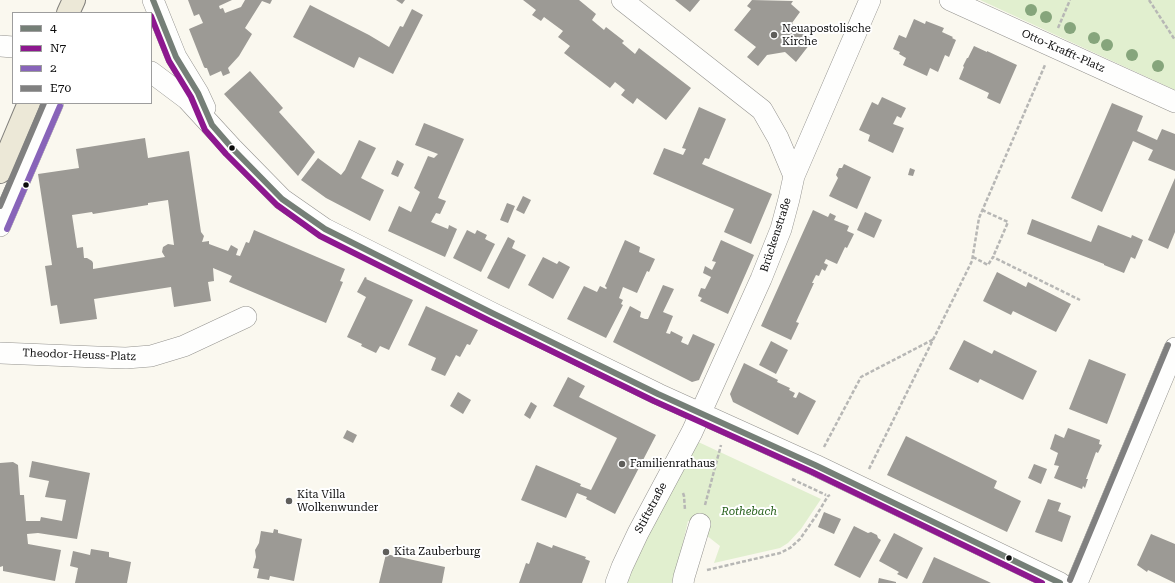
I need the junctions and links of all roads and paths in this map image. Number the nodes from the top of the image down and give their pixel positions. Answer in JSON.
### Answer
{"nodes":[{"id":1,"x":74,"y":0,"type":"edge"},
{"id":2,"x":153,"y":0,"type":"edge"},
{"id":3,"x":622,"y":0,"type":"edge"},
{"id":4,"x":870,"y":0,"type":"edge"},
{"id":5,"x":950,"y":0,"type":"edge"},
{"id":6,"x":1070,"y":0,"type":"edge"},
{"id":7,"x":1149,"y":0,"type":"edge"},
{"id":8,"x":68,"y":12,"type":"edge"},
{"id":9,"x":1175,"y":40,"type":"edge"},
{"id":10,"x":0,"y":46,"type":"edge"},
{"id":11,"x":12,"y":47,"type":"edge"},
{"id":12,"x":1052,"y":47,"type":"junction"},
{"id":13,"x":152,"y":73,"type":"edge"},
{"id":14,"x":1175,"y":102,"type":"edge"},
{"id":15,"x":29,"y":104,"type":"edge"},
{"id":16,"x":53,"y":104,"type":"edge"},
{"id":17,"x":212,"y":126,"type":"junction"},
{"id":18,"x":0,"y":172,"type":"edge"},
{"id":19,"x":794,"y":176,"type":"junction"},
{"id":20,"x":982,"y":210,"type":"junction"},
{"id":21,"x":0,"y":226,"type":"edge"},
{"id":22,"x":993,"y":256,"type":"junction"},
{"id":23,"x":973,"y":257,"type":"junction"},
{"id":24,"x":1080,"y":300,"type":"dead end"},
{"id":25,"x":246,"y":317,"type":"dead end"},
{"id":26,"x":934,"y":339,"type":"junction"},
{"id":27,"x":1175,"y":348,"type":"edge"},
{"id":28,"x":0,"y":353,"type":"edge"},
{"id":29,"x":700,"y":414,"type":"junction"},
{"id":30,"x":721,"y":445,"type":"dead end"},
{"id":31,"x":815,"y":465,"type":"junction"},
{"id":32,"x":861,"y":487,"type":"junction"},
{"id":33,"x":700,"y":524,"type":"joint"},
{"id":34,"x":683,"y":580,"type":"edge"},
{"id":35,"x":616,"y":583,"type":"edge"},
{"id":36,"x":1060,"y":583,"type":"edge"},
{"id":37,"x":1077,"y":583,"type":"edge"}],
"edges":[{"from":1,"to":8,"type":"main road"},
{"from":2,"to":17,"type":"street"},
{"from":3,"to":19,"type":"street"},
{"from":4,"to":19,"type":"street"},
{"from":5,"to":12,"type":"street","name":"Otto-Krafft-Platz"},
{"from":6,"to":12,"type":"path"},
{"from":7,"to":9,"type":"path"},
{"from":10,"to":11,"type":"street"},
{"from":12,"to":14,"type":"street","name":"Otto-Krafft-Platz"},
{"from":12,"to":20,"type":"path"},
{"from":13,"to":17,"type":"street"},
{"from":15,"to":18,"type":"main road"},
{"from":16,"to":21,"type":"street"},
{"from":17,"to":29,"type":"street"},
{"from":19,"to":29,"type":"street","name":"Brückenstraße"},
{"from":20,"to":22,"type":"path"},
{"from":20,"to":23,"type":"path"},
{"from":22,"to":23,"type":"path"},
{"from":22,"to":24,"type":"path"},
{"from":23,"to":26,"type":"path"},
{"from":25,"to":28,"type":"street","name":"Theodor-Heuss-Platz"},
{"from":26,"to":31,"type":"path"},
{"from":26,"to":32,"type":"path"},
{"from":27,"to":37,"type":"street"},
{"from":29,"to":31,"type":"street"},
{"from":29,"to":35,"type":"street","name":"Stiftstraße"},
{"from":30,"to":33,"type":"path"},
{"from":31,"to":32,"type":"street"},
{"from":32,"to":34,"type":"path"},
{"from":32,"to":36,"type":"street"},
{"from":33,"to":34,"type":"street"}]}
